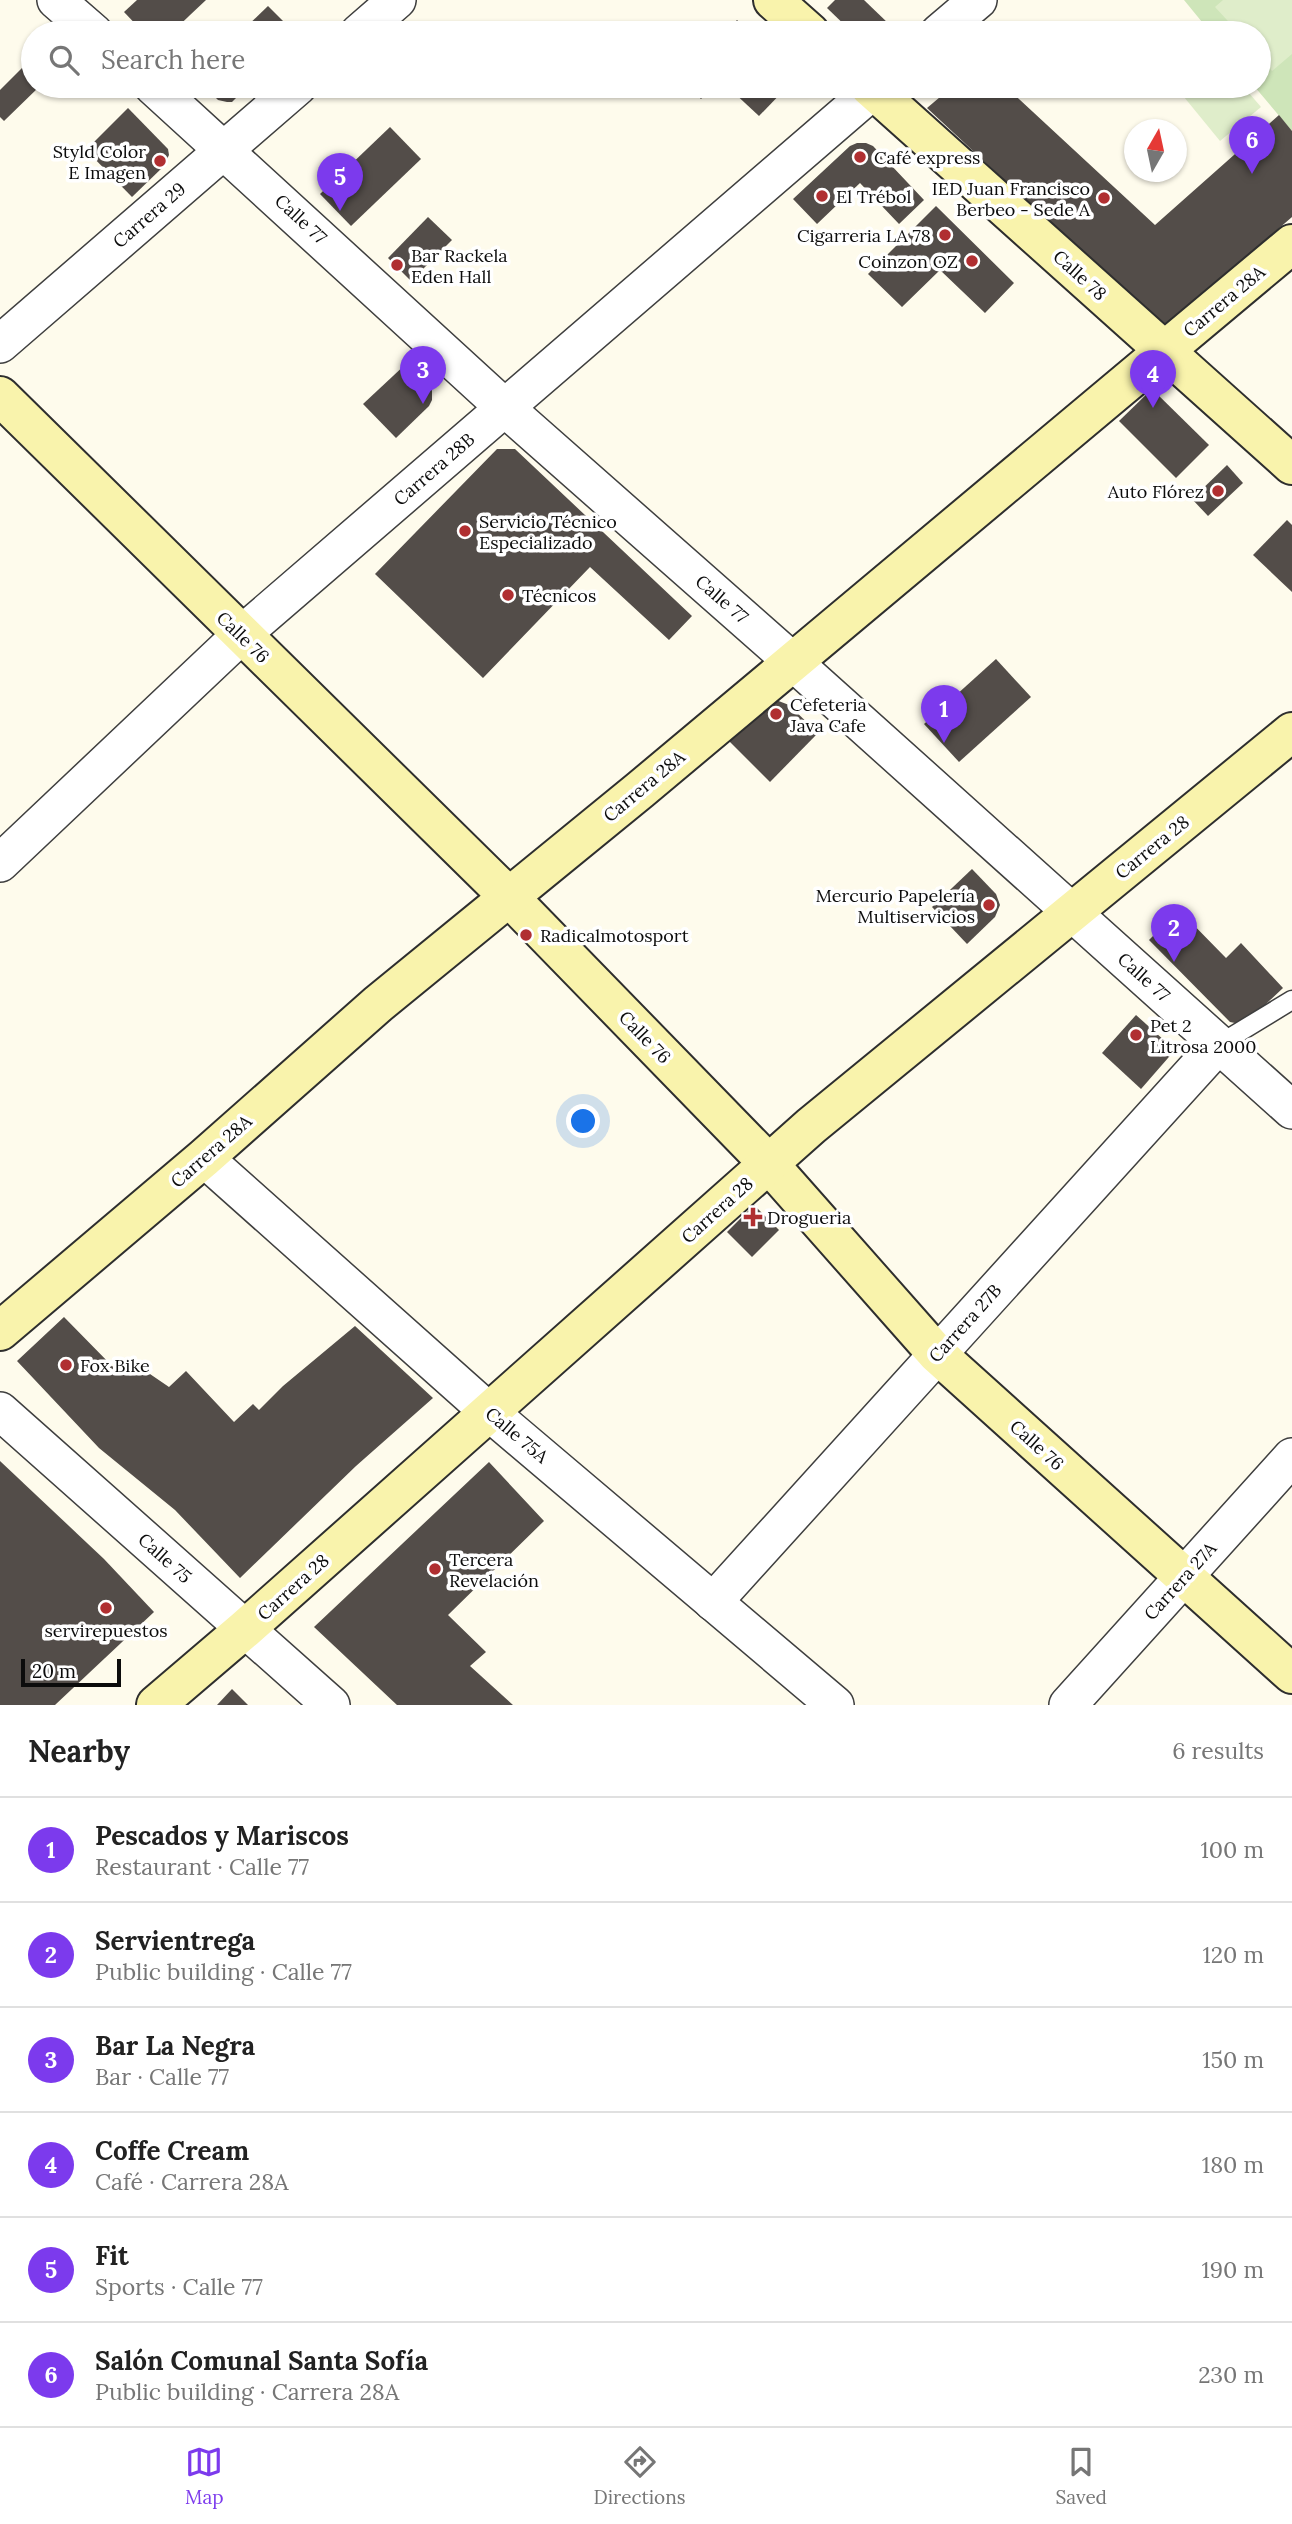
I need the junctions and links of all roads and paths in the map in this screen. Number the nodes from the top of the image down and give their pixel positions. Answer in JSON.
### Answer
{"nodes":[{"id":1,"x":56,"y":0,"type":"edge"},
{"id":2,"x":397,"y":0,"type":"edge"},
{"id":3,"x":773,"y":0,"type":"edge"},
{"id":4,"x":978,"y":0,"type":"edge"},
{"id":5,"x":80,"y":21,"type":"edge"},
{"id":6,"x":373,"y":21,"type":"edge"},
{"id":7,"x":797,"y":21,"type":"edge"},
{"id":8,"x":953,"y":21,"type":"edge"},
{"id":9,"x":167,"y":98,"type":"edge"},
{"id":10,"x":284,"y":98,"type":"edge"},
{"id":11,"x":860,"y":98,"type":"edge"},
{"id":12,"x":885,"y":98,"type":"edge"},
{"id":13,"x":224,"y":149,"type":"junction"},
{"id":14,"x":1292,"y":244,"type":"edge"},
{"id":15,"x":0,"y":344,"type":"edge"},
{"id":16,"x":1165,"y":351,"type":"junction"},
{"id":17,"x":0,"y":396,"type":"edge"},
{"id":18,"x":505,"y":408,"type":"junction"},
{"id":19,"x":1292,"y":465,"type":"edge"},
{"id":20,"x":241,"y":635,"type":"junction"},
{"id":21,"x":793,"y":662,"type":"junction"},
{"id":22,"x":1292,"y":732,"type":"edge"},
{"id":23,"x":0,"y":863,"type":"edge"},
{"id":24,"x":509,"y":897,"type":"junction"},
{"id":25,"x":1072,"y":912,"type":"junction"},
{"id":26,"x":1292,"y":1000,"type":"edge"},
{"id":27,"x":1218,"y":1045,"type":"junction"},
{"id":28,"x":1292,"y":1110,"type":"edge"},
{"id":29,"x":204,"y":1158,"type":"junction"},
{"id":30,"x":769,"y":1164,"type":"junction"},
{"id":31,"x":0,"y":1331,"type":"edge"},
{"id":32,"x":937,"y":1354,"type":"junction"},
{"id":33,"x":0,"y":1411,"type":"edge"},
{"id":34,"x":489,"y":1412,"type":"junction"},
{"id":35,"x":1292,"y":1457,"type":"edge"},
{"id":36,"x":1183,"y":1577,"type":"junction"},
{"id":37,"x":713,"y":1602,"type":"junction"},
{"id":38,"x":245,"y":1629,"type":"junction"},
{"id":39,"x":1292,"y":1674,"type":"edge"},
{"id":40,"x":156,"y":1705,"type":"edge"},
{"id":41,"x":331,"y":1705,"type":"edge"},
{"id":42,"x":835,"y":1705,"type":"edge"},
{"id":43,"x":1068,"y":1705,"type":"edge"}],
"edges":[{"from":1,"to":5,"type":"street"},
{"from":2,"to":6,"type":"street"},
{"from":3,"to":7,"type":"street"},
{"from":4,"to":8,"type":"street"},
{"from":9,"to":13,"type":"street","name":"Calle 77"},
{"from":10,"to":13,"type":"street","name":"Carrera 29"},
{"from":11,"to":18,"type":"street","name":"Carrera 28B"},
{"from":12,"to":16,"type":"street","name":"Calle 78"},
{"from":13,"to":15,"type":"street","name":"Carrera 29"},
{"from":13,"to":18,"type":"street","name":"Calle 77"},
{"from":14,"to":16,"type":"street","name":"Carrera 28A"},
{"from":16,"to":19,"type":"street","name":"Calle 78"},
{"from":16,"to":21,"type":"street","name":"Carrera 28A"},
{"from":17,"to":20,"type":"street","name":"Calle 76"},
{"from":18,"to":20,"type":"street","name":"Carrera 28B"},
{"from":18,"to":21,"type":"street","name":"Calle 77"},
{"from":20,"to":23,"type":"street","name":"Carrera 28B"},
{"from":20,"to":24,"type":"street","name":"Calle 76"},
{"from":21,"to":24,"type":"street","name":"Carrera 28A"},
{"from":21,"to":25,"type":"street","name":"Calle 77"},
{"from":22,"to":25,"type":"street","name":"Carrera 28"},
{"from":24,"to":29,"type":"street","name":"Carrera 28A"},
{"from":24,"to":30,"type":"street","name":"Calle 76"},
{"from":25,"to":27,"type":"street","name":"Calle 77"},
{"from":25,"to":30,"type":"street","name":"Carrera 28"},
{"from":26,"to":27,"type":"lane"},
{"from":27,"to":28,"type":"street","name":"Calle 77"},
{"from":27,"to":32,"type":"street","name":"Carrera 27B"},
{"from":29,"to":31,"type":"street","name":"Carrera 28A"},
{"from":29,"to":34,"type":"street","name":"Calle 75A"},
{"from":30,"to":32,"type":"street","name":"Calle 76"},
{"from":30,"to":34,"type":"street","name":"Carrera 28"},
{"from":32,"to":36,"type":"street","name":"Calle 76"},
{"from":32,"to":37,"type":"street","name":"Carrera 27B"},
{"from":33,"to":38,"type":"street","name":"Calle 75"},
{"from":34,"to":37,"type":"street","name":"Calle 75A"},
{"from":34,"to":38,"type":"street","name":"Carrera 28"},
{"from":35,"to":36,"type":"street","name":"Carrera 27A"},
{"from":36,"to":39,"type":"street","name":"Calle 76"},
{"from":36,"to":43,"type":"street","name":"Carrera 27A"},
{"from":37,"to":42,"type":"street","name":"Calle 75A"},
{"from":38,"to":40,"type":"street","name":"Carrera 28"},
{"from":38,"to":41,"type":"street","name":"Calle 75"}]}
